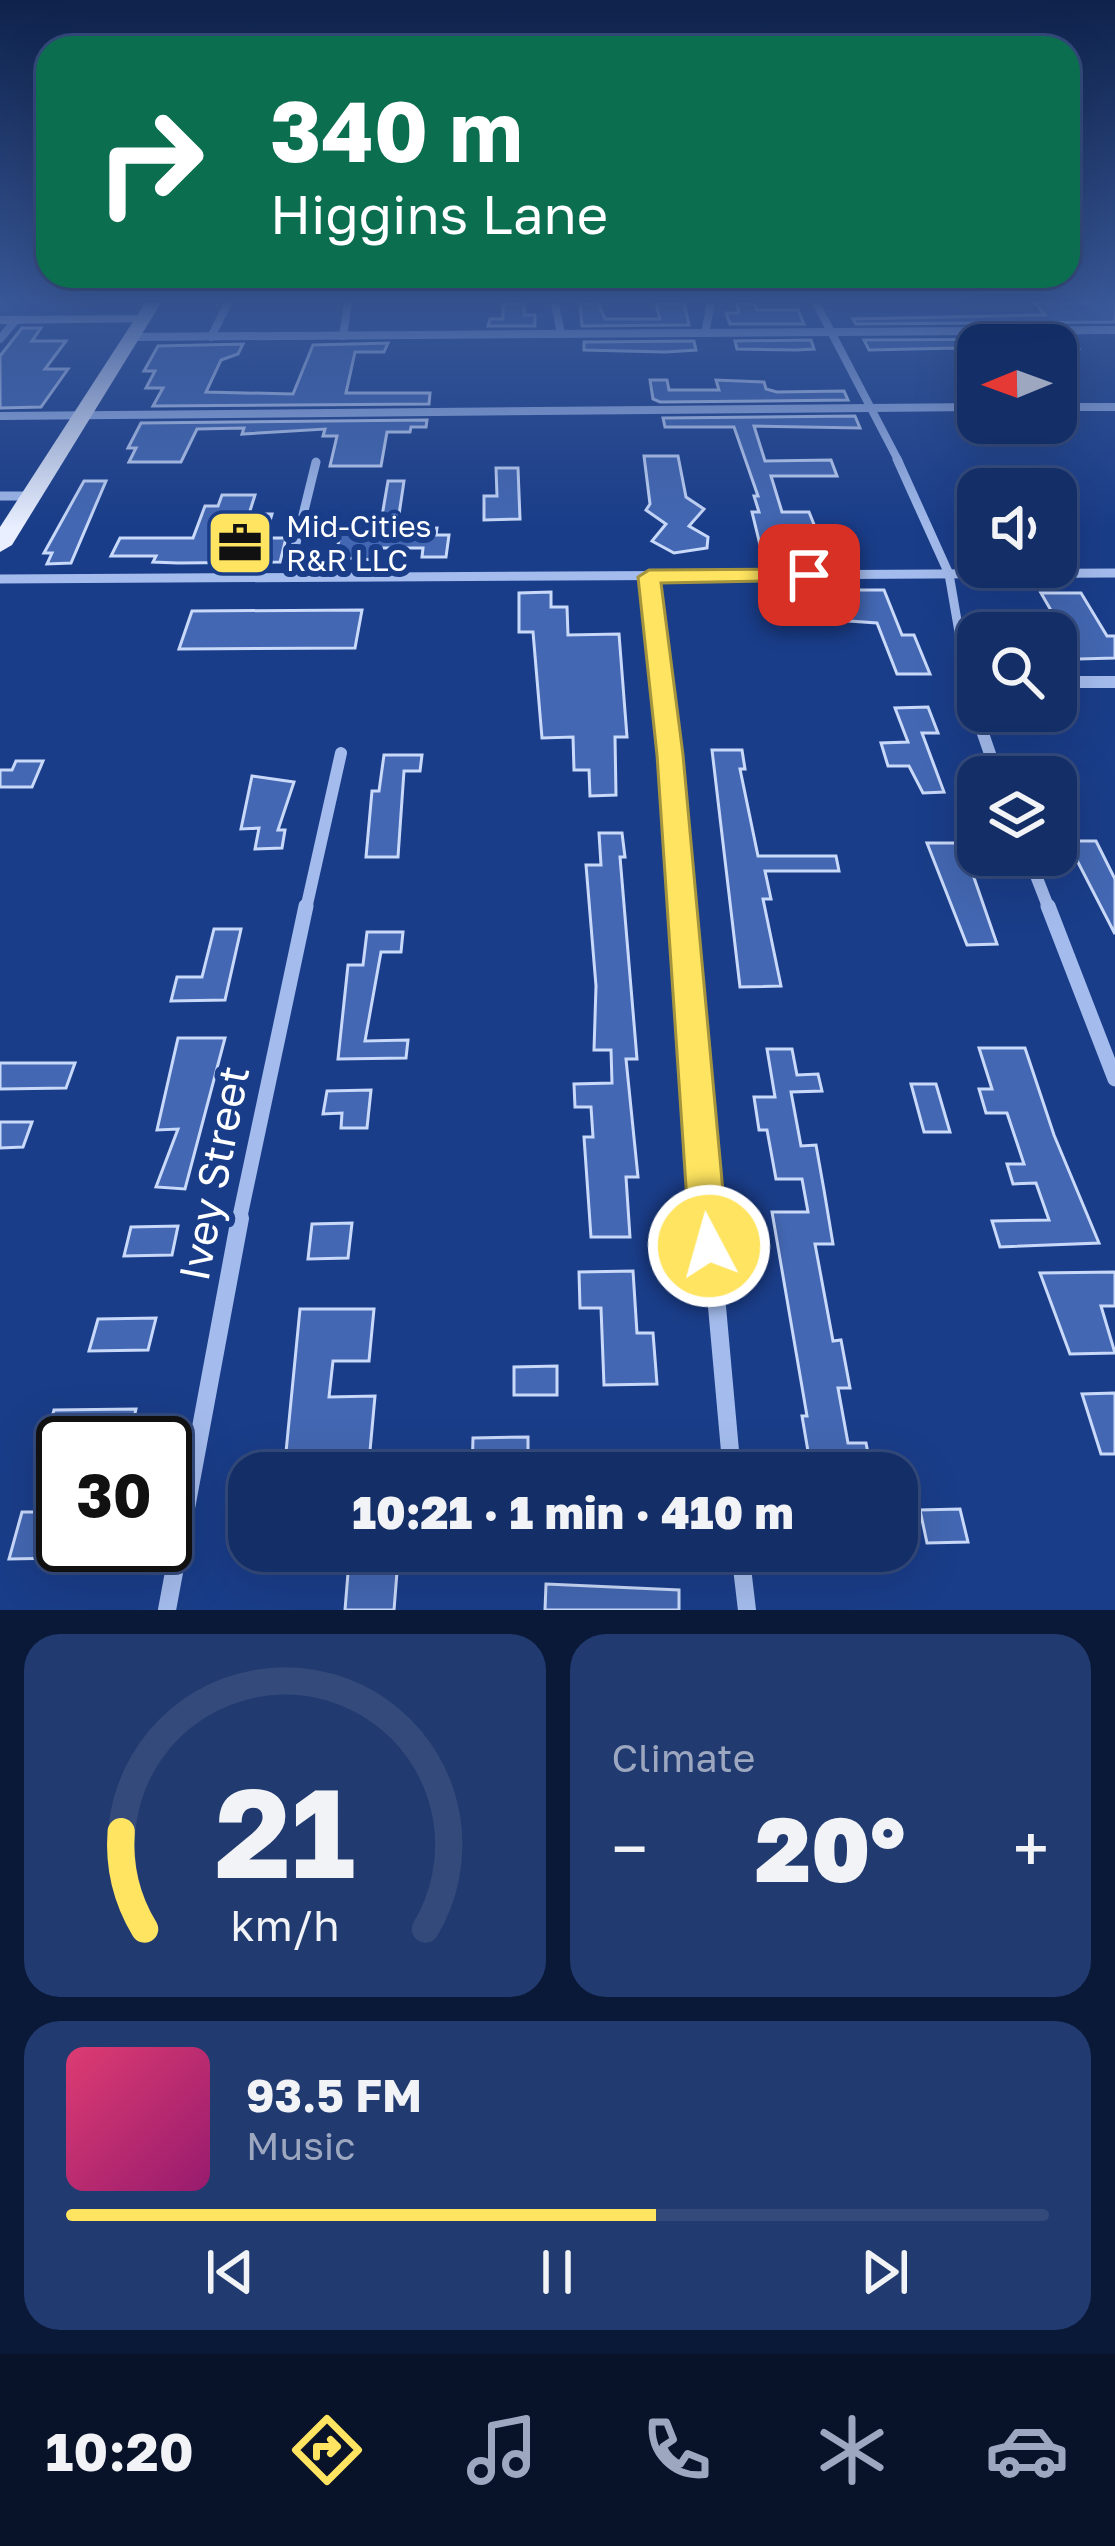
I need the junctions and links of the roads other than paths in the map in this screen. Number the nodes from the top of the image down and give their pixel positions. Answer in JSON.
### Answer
{"nodes":[{"id":1,"x":106,"y":378,"type":"edge"},
{"id":2,"x":855,"y":378,"type":"edge"},
{"id":3,"x":1115,"y":406,"type":"edge"},
{"id":4,"x":957,"y":407,"type":"edge"},
{"id":5,"x":1077,"y":407,"type":"edge"},
{"id":6,"x":870,"y":408,"type":"junction"},
{"id":7,"x":85,"y":412,"type":"junction"},
{"id":8,"x":0,"y":416,"type":"edge"},
{"id":9,"x":316,"y":462,"type":"dead end"},
{"id":10,"x":0,"y":496,"type":"edge"},
{"id":11,"x":31,"y":496,"type":"junction"},
{"id":12,"x":0,"y":545,"type":"edge"},
{"id":13,"x":1115,"y":573,"type":"edge"},
{"id":14,"x":949,"y":574,"type":"junction"},
{"id":15,"x":288,"y":576,"type":"junction"},
{"id":16,"x":649,"y":577,"type":"junction"},
{"id":17,"x":0,"y":579,"type":"edge"},
{"id":18,"x":957,"y":612,"type":"edge"},
{"id":19,"x":1077,"y":682,"type":"edge"},
{"id":20,"x":1115,"y":682,"type":"edge"},
{"id":21,"x":341,"y":753,"type":"dead end"},
{"id":22,"x":1036,"y":876,"type":"edge"},
{"id":23,"x":1115,"y":1079,"type":"edge"},
{"id":24,"x":730,"y":1452,"type":"edge"},
{"id":25,"x":742,"y":1572,"type":"edge"},
{"id":26,"x":167,"y":1610,"type":"edge"},
{"id":27,"x":747,"y":1610,"type":"edge"}],
"edges":[{"from":1,"to":7,"type":"main road"},
{"from":2,"to":6,"type":"street"},
{"from":3,"to":5,"type":"street"},
{"from":4,"to":6,"type":"street"},
{"from":6,"to":7,"type":"street"},
{"from":6,"to":14,"type":"street"},
{"from":7,"to":8,"type":"street"},
{"from":7,"to":11,"type":"main road"},
{"from":9,"to":15,"type":"street"},
{"from":10,"to":11,"type":"street"},
{"from":11,"to":12,"type":"main road"},
{"from":13,"to":14,"type":"street"},
{"from":14,"to":16,"type":"street"},
{"from":14,"to":18,"type":"street"},
{"from":15,"to":16,"type":"street"},
{"from":15,"to":17,"type":"street"},
{"from":16,"to":24,"type":"street"},
{"from":19,"to":20,"type":"street"},
{"from":21,"to":26,"type":"street","name":"Ivey Street"},
{"from":22,"to":23,"type":"street"},
{"from":25,"to":27,"type":"street"}]}
